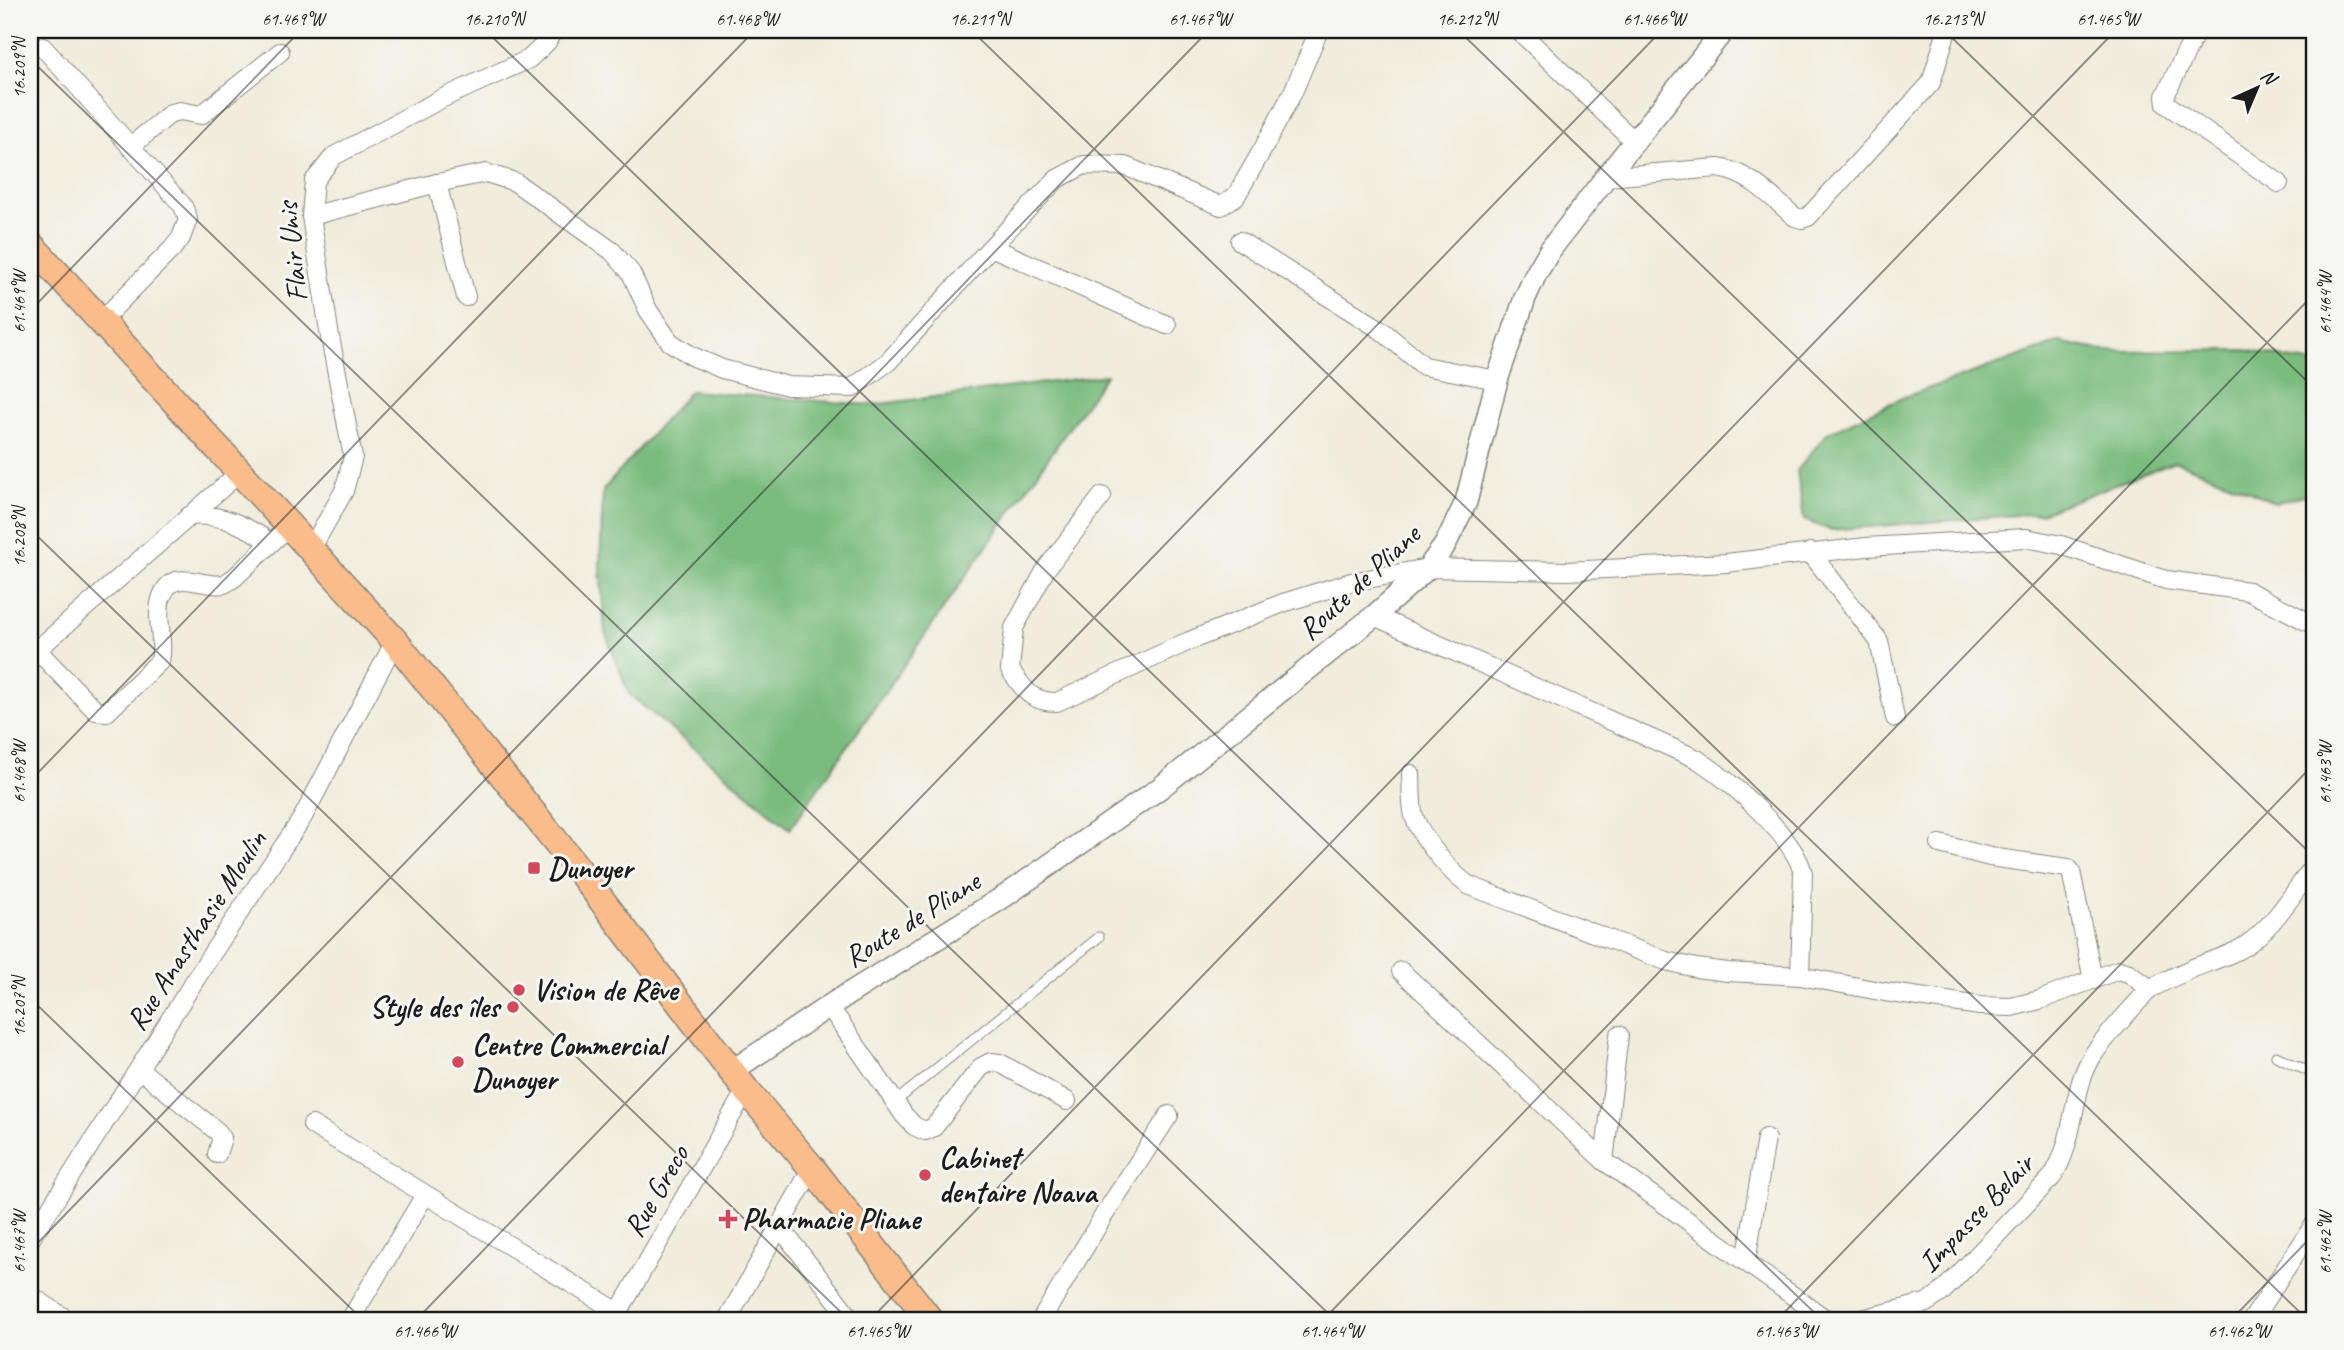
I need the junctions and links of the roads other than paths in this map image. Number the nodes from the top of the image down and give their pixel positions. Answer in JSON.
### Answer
{"nodes":[{"id":1,"x":553,"y":30,"type":"edge"},
{"id":2,"x":1319,"y":30,"type":"edge"},
{"id":3,"x":1518,"y":30,"type":"edge"},
{"id":4,"x":1724,"y":30,"type":"edge"},
{"id":5,"x":1947,"y":30,"type":"edge"},
{"id":6,"x":2197,"y":30,"type":"edge"},
{"id":7,"x":43,"y":47,"type":"dead end"},
{"id":8,"x":280,"y":52,"type":"dead end"},
{"id":9,"x":1636,"y":143,"type":"junction"},
{"id":10,"x":130,"y":147,"type":"junction"},
{"id":11,"x":1606,"y":177,"type":"junction"},
{"id":12,"x":437,"y":183,"type":"junction"},
{"id":13,"x":2279,"y":183,"type":"dead end"},
{"id":14,"x":311,"y":216,"type":"junction"},
{"id":15,"x":1240,"y":241,"type":"dead end"},
{"id":16,"x":30,"y":244,"type":"edge"},
{"id":17,"x":991,"y":247,"type":"junction"},
{"id":18,"x":466,"y":297,"type":"dead end"},
{"id":19,"x":100,"y":322,"type":"junction"},
{"id":20,"x":1167,"y":326,"type":"dead end"},
{"id":21,"x":1497,"y":380,"type":"junction"},
{"id":22,"x":239,"y":473,"type":"junction"},
{"id":23,"x":1102,"y":496,"type":"dead end"},
{"id":24,"x":189,"y":516,"type":"junction"},
{"id":25,"x":280,"y":535,"type":"junction"},
{"id":26,"x":310,"y":551,"type":"junction"},
{"id":27,"x":1810,"y":552,"type":"junction"},
{"id":28,"x":1428,"y":568,"type":"junction"},
{"id":29,"x":1374,"y":615,"type":"junction"},
{"id":30,"x":2314,"y":625,"type":"edge"},
{"id":31,"x":395,"y":642,"type":"junction"},
{"id":32,"x":33,"y":653,"type":"edge"},
{"id":33,"x":1895,"y":718,"type":"dead end"},
{"id":34,"x":1411,"y":774,"type":"dead end"},
{"id":35,"x":1940,"y":844,"type":"dead end"},
{"id":36,"x":2314,"y":866,"type":"edge"},
{"id":37,"x":1099,"y":937,"type":"dead end"},
{"id":38,"x":1401,"y":971,"type":"dead end"},
{"id":39,"x":1800,"y":976,"type":"junction"},
{"id":40,"x":2093,"y":980,"type":"junction"},
{"id":41,"x":2150,"y":989,"type":"junction"},
{"id":42,"x":829,"y":1006,"type":"junction"},
{"id":43,"x":1619,"y":1035,"type":"dead end"},
{"id":44,"x":2276,"y":1056,"type":"dead end"},
{"id":45,"x":139,"y":1069,"type":"junction"},
{"id":46,"x":2314,"y":1074,"type":"edge"},
{"id":47,"x":739,"y":1080,"type":"junction"},
{"id":48,"x":1067,"y":1101,"type":"dead end"},
{"id":49,"x":895,"y":1102,"type":"junction"},
{"id":50,"x":1169,"y":1115,"type":"dead end"},
{"id":51,"x":312,"y":1125,"type":"dead end"},
{"id":52,"x":1766,"y":1138,"type":"dead end"},
{"id":53,"x":217,"y":1154,"type":"dead end"},
{"id":54,"x":1604,"y":1161,"type":"junction"},
{"id":55,"x":812,"y":1168,"type":"junction"},
{"id":56,"x":425,"y":1195,"type":"junction"},
{"id":57,"x":2314,"y":1224,"type":"edge"},
{"id":58,"x":779,"y":1226,"type":"junction"},
{"id":59,"x":30,"y":1240,"type":"edge"},
{"id":60,"x":1746,"y":1262,"type":"junction"},
{"id":61,"x":30,"y":1295,"type":"edge"},
{"id":62,"x":616,"y":1316,"type":"edge"},
{"id":63,"x":68,"y":1320,"type":"edge"},
{"id":64,"x":350,"y":1320,"type":"edge"},
{"id":65,"x":727,"y":1320,"type":"edge"},
{"id":66,"x":852,"y":1320,"type":"edge"},
{"id":67,"x":930,"y":1320,"type":"edge"},
{"id":68,"x":1041,"y":1320,"type":"edge"},
{"id":69,"x":1827,"y":1320,"type":"edge"},
{"id":70,"x":1858,"y":1320,"type":"edge"},
{"id":71,"x":2252,"y":1320,"type":"edge"}],
"edges":[{"from":1,"to":14,"type":"street","name":"Flair Unis"},
{"from":2,"to":17,"type":"street"},
{"from":3,"to":9,"type":"street"},
{"from":4,"to":9,"type":"street","name":"Route de Pliane"},
{"from":5,"to":11,"type":"street"},
{"from":6,"to":13,"type":"street"},
{"from":7,"to":10,"type":"street"},
{"from":8,"to":10,"type":"street"},
{"from":9,"to":11,"type":"street","name":"Route de Pliane"},
{"from":10,"to":19,"type":"street"},
{"from":11,"to":21,"type":"street","name":"Route de Pliane"},
{"from":12,"to":14,"type":"street"},
{"from":12,"to":17,"type":"street"},
{"from":12,"to":18,"type":"street"},
{"from":14,"to":26,"type":"street","name":"Flair Unis"},
{"from":15,"to":21,"type":"street"},
{"from":16,"to":19,"type":"main road"},
{"from":17,"to":20,"type":"street"},
{"from":19,"to":22,"type":"main road"},
{"from":21,"to":28,"type":"street","name":"Route de Pliane"},
{"from":22,"to":24,"type":"street"},
{"from":22,"to":25,"type":"main road"},
{"from":23,"to":28,"type":"street"},
{"from":24,"to":25,"type":"street"},
{"from":24,"to":32,"type":"street"},
{"from":25,"to":26,"type":"main road"},
{"from":25,"to":32,"type":"street"},
{"from":26,"to":31,"type":"main road"},
{"from":27,"to":28,"type":"street"},
{"from":27,"to":30,"type":"street"},
{"from":27,"to":33,"type":"street"},
{"from":28,"to":29,"type":"street","name":"Route de Pliane"},
{"from":29,"to":39,"type":"street"},
{"from":29,"to":42,"type":"street","name":"Route de Pliane"},
{"from":31,"to":45,"type":"street","name":"Rue Anasthasie Moulin"},
{"from":31,"to":47,"type":"main road"},
{"from":34,"to":39,"type":"street"},
{"from":35,"to":40,"type":"street"},
{"from":36,"to":41,"type":"street","name":"Impasse Belair"},
{"from":37,"to":49,"type":"lane"},
{"from":38,"to":54,"type":"street"},
{"from":39,"to":40,"type":"street"},
{"from":40,"to":41,"type":"street"},
{"from":41,"to":70,"type":"street","name":"Impasse Belair"},
{"from":42,"to":47,"type":"street","name":"Route de Pliane"},
{"from":42,"to":49,"type":"street","name":"Route de Pliane"},
{"from":43,"to":54,"type":"street"},
{"from":44,"to":46,"type":"lane"},
{"from":45,"to":53,"type":"street"},
{"from":45,"to":59,"type":"street","name":"Rue Anasthasie Moulin"},
{"from":47,"to":55,"type":"main road"},
{"from":47,"to":62,"type":"street","name":"Rue Greco"},
{"from":48,"to":49,"type":"street","name":"Route de Pliane"},
{"from":50,"to":68,"type":"street"},
{"from":51,"to":56,"type":"street"},
{"from":52,"to":60,"type":"street"},
{"from":54,"to":60,"type":"street"},
{"from":55,"to":58,"type":"street"},
{"from":55,"to":67,"type":"main road"},
{"from":56,"to":62,"type":"street"},
{"from":56,"to":64,"type":"street"},
{"from":57,"to":71,"type":"street"},
{"from":58,"to":65,"type":"street"},
{"from":58,"to":66,"type":"street"},
{"from":60,"to":69,"type":"street"},
{"from":61,"to":63,"type":"street"}]}
